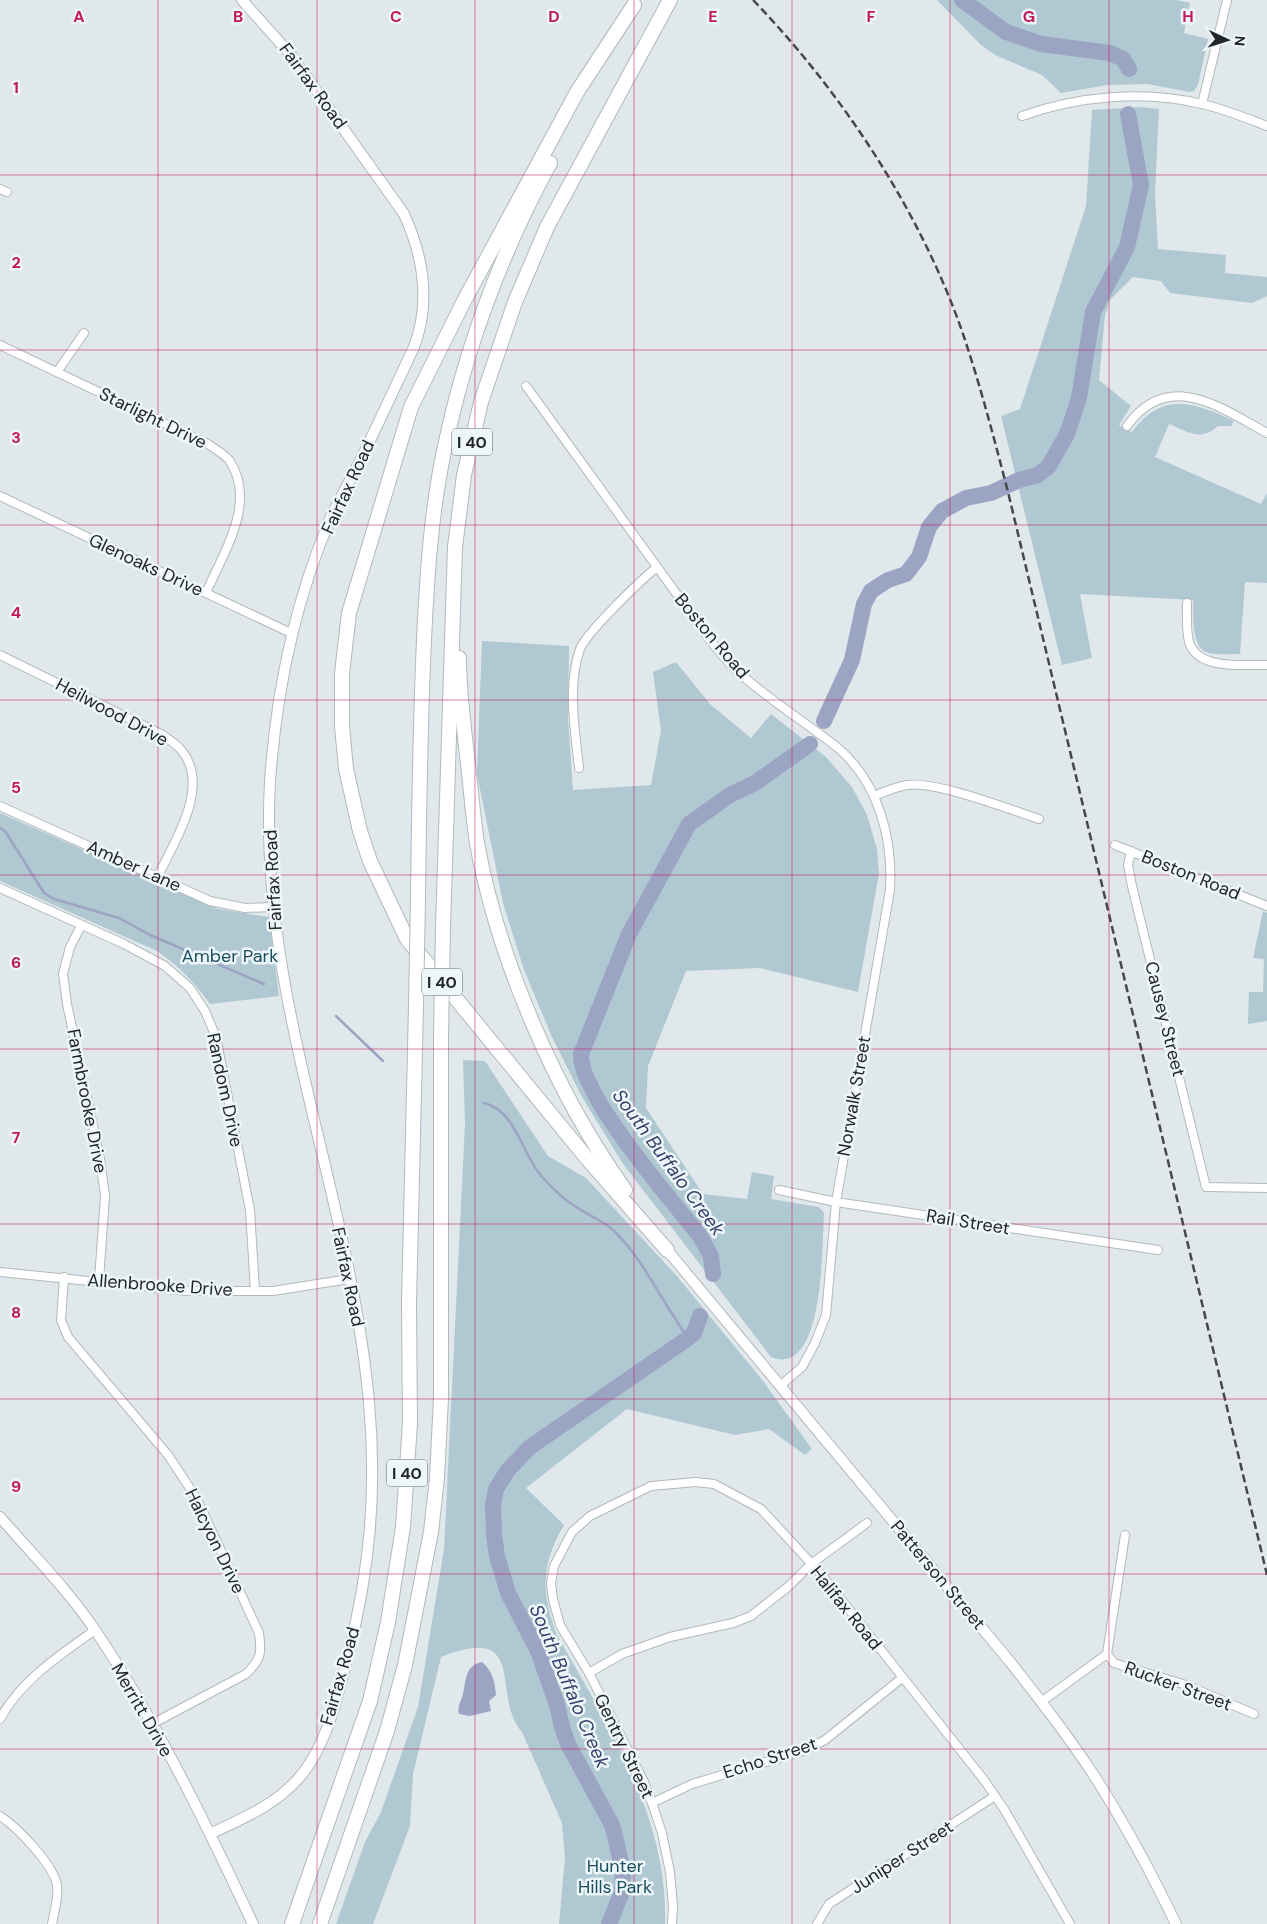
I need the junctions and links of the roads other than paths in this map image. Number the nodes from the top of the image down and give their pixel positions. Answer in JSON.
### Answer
{"nodes":[{"id":1,"x":242,"y":0,"type":"edge"},
{"id":2,"x":670,"y":0,"type":"edge"},
{"id":3,"x":1227,"y":0,"type":"edge"},
{"id":4,"x":636,"y":2,"type":"edge"},
{"id":5,"x":1202,"y":104,"type":"junction"},
{"id":6,"x":1022,"y":116,"type":"dead end"},
{"id":7,"x":1267,"y":126,"type":"edge"},
{"id":8,"x":84,"y":333,"type":"dead end"},
{"id":9,"x":0,"y":345,"type":"edge"},
{"id":10,"x":57,"y":372,"type":"junction"},
{"id":11,"x":526,"y":386,"type":"dead end"},
{"id":12,"x":1127,"y":426,"type":"dead end"},
{"id":13,"x":1267,"y":432,"type":"edge"},
{"id":14,"x":0,"y":496,"type":"edge"},
{"id":15,"x":455,"y":547,"type":"junction"},
{"id":16,"x":656,"y":568,"type":"junction"},
{"id":17,"x":206,"y":593,"type":"junction"},
{"id":18,"x":1187,"y":603,"type":"dead end"},
{"id":19,"x":293,"y":634,"type":"junction"},
{"id":20,"x":0,"y":655,"type":"edge"},
{"id":21,"x":1267,"y":665,"type":"edge"},
{"id":22,"x":578,"y":768,"type":"dead end"},
{"id":23,"x":874,"y":796,"type":"junction"},
{"id":24,"x":0,"y":806,"type":"edge"},
{"id":25,"x":1039,"y":819,"type":"dead end"},
{"id":26,"x":1115,"y":845,"type":"dead end"},
{"id":27,"x":1131,"y":851,"type":"junction"},
{"id":28,"x":158,"y":876,"type":"junction"},
{"id":29,"x":0,"y":888,"type":"edge"},
{"id":30,"x":1267,"y":906,"type":"edge"},
{"id":31,"x":272,"y":907,"type":"junction"},
{"id":32,"x":81,"y":926,"type":"junction"},
{"id":33,"x":1267,"y":1188,"type":"edge"},
{"id":34,"x":779,"y":1190,"type":"dead end"},
{"id":35,"x":836,"y":1202,"type":"junction"},
{"id":36,"x":667,"y":1250,"type":"junction"},
{"id":37,"x":1158,"y":1250,"type":"dead end"},
{"id":38,"x":0,"y":1272,"type":"edge"},
{"id":39,"x":64,"y":1277,"type":"junction"},
{"id":40,"x":349,"y":1279,"type":"junction"},
{"id":41,"x":99,"y":1280,"type":"junction"},
{"id":42,"x":254,"y":1291,"type":"junction"},
{"id":43,"x":781,"y":1385,"type":"junction"},
{"id":44,"x":0,"y":1517,"type":"edge"},
{"id":45,"x":867,"y":1523,"type":"dead end"},
{"id":46,"x":1125,"y":1535,"type":"dead end"},
{"id":47,"x":811,"y":1564,"type":"junction"},
{"id":48,"x":552,"y":1575,"type":"joint"},
{"id":49,"x":95,"y":1630,"type":"junction"},
{"id":50,"x":1107,"y":1654,"type":"junction"},
{"id":51,"x":589,"y":1673,"type":"junction"},
{"id":52,"x":902,"y":1678,"type":"junction"},
{"id":53,"x":1041,"y":1702,"type":"junction"},
{"id":54,"x":1254,"y":1714,"type":"dead end"},
{"id":55,"x":0,"y":1719,"type":"edge"},
{"id":56,"x":152,"y":1724,"type":"junction"},
{"id":57,"x":995,"y":1796,"type":"junction"},
{"id":58,"x":652,"y":1803,"type":"junction"},
{"id":59,"x":0,"y":1816,"type":"edge"},
{"id":60,"x":210,"y":1834,"type":"junction"},
{"id":61,"x":52,"y":1924,"type":"edge"},
{"id":62,"x":253,"y":1924,"type":"edge"},
{"id":63,"x":292,"y":1924,"type":"edge"},
{"id":64,"x":320,"y":1924,"type":"edge"},
{"id":65,"x":672,"y":1924,"type":"edge"},
{"id":66,"x":817,"y":1924,"type":"edge"},
{"id":67,"x":1070,"y":1924,"type":"edge"},
{"id":68,"x":1176,"y":1924,"type":"edge"}],
"edges":[{"from":1,"to":19,"type":"street","name":"Fairfax Road"},
{"from":2,"to":15,"type":"highway","number":"I 40"},
{"from":3,"to":5,"type":"street"},
{"from":4,"to":36,"type":"highway"},
{"from":4,"to":63,"type":"highway","number":"I 40","bridge":true},
{"from":5,"to":6,"type":"street"},
{"from":5,"to":7,"type":"street"},
{"from":8,"to":10,"type":"street"},
{"from":9,"to":10,"type":"street","name":"Starlight Drive"},
{"from":10,"to":17,"type":"street","name":"Starlight Drive"},
{"from":11,"to":16,"type":"street","name":"Boston Road"},
{"from":12,"to":13,"type":"street"},
{"from":14,"to":17,"type":"street","name":"Glenoaks Drive"},
{"from":15,"to":36,"type":"highway"},
{"from":15,"to":64,"type":"highway","number":"I 40","bridge":true},
{"from":16,"to":22,"type":"street"},
{"from":16,"to":23,"type":"street","name":"Boston Road"},
{"from":17,"to":19,"type":"street","name":"Glenoaks Drive"},
{"from":18,"to":21,"type":"street"},
{"from":19,"to":31,"type":"street","name":"Fairfax Road"},
{"from":20,"to":28,"type":"street","name":"Heilwood Drive"},
{"from":23,"to":25,"type":"street"},
{"from":23,"to":35,"type":"street","name":"Norwalk Street"},
{"from":24,"to":28,"type":"street","name":"Amber Lane"},
{"from":26,"to":27,"type":"street","name":"Boston Road"},
{"from":27,"to":30,"type":"street","name":"Boston Road"},
{"from":27,"to":33,"type":"street","name":"Causey Street"},
{"from":28,"to":31,"type":"street","name":"Amber Lane"},
{"from":29,"to":32,"type":"street","name":"Random Drive"},
{"from":31,"to":40,"type":"street","name":"Fairfax Road"},
{"from":32,"to":41,"type":"street","name":"Farmbrooke Drive"},
{"from":32,"to":42,"type":"street","name":"Random Drive"},
{"from":34,"to":35,"type":"street","name":"Rail Street"},
{"from":35,"to":37,"type":"street","name":"Rail Street"},
{"from":35,"to":43,"type":"street","name":"Norwalk Street"},
{"from":36,"to":43,"type":"street","name":"Patterson Street"},
{"from":38,"to":39,"type":"street","name":"Allenbrooke Drive"},
{"from":39,"to":41,"type":"street","name":"Allenbrooke Drive"},
{"from":39,"to":56,"type":"street","name":"Halcyon Drive"},
{"from":40,"to":42,"type":"street","name":"Allenbrooke Drive"},
{"from":40,"to":60,"type":"street","name":"Fairfax Road"},
{"from":41,"to":42,"type":"street","name":"Allenbrooke Drive"},
{"from":43,"to":53,"type":"street","name":"Patterson Street"},
{"from":44,"to":49,"type":"street","name":"Merritt Drive"},
{"from":45,"to":47,"type":"street"},
{"from":46,"to":50,"type":"street","name":"Rucker Street"},
{"from":47,"to":48,"type":"street","name":"Halifax Road"},
{"from":47,"to":51,"type":"street"},
{"from":47,"to":52,"type":"street","name":"Halifax Road"},
{"from":48,"to":51,"type":"street","name":"Gentry Street"},
{"from":49,"to":55,"type":"street"},
{"from":49,"to":56,"type":"street","name":"Merritt Drive"},
{"from":50,"to":53,"type":"street"},
{"from":50,"to":54,"type":"street","name":"Rucker Street"},
{"from":51,"to":58,"type":"street","name":"Gentry Street"},
{"from":52,"to":57,"type":"street","name":"Halifax Road"},
{"from":52,"to":58,"type":"street","name":"Echo Street"},
{"from":53,"to":68,"type":"street","name":"Patterson Street"},
{"from":56,"to":60,"type":"street","name":"Merritt Drive"},
{"from":57,"to":66,"type":"street","name":"Juniper Street"},
{"from":57,"to":67,"type":"street","name":"Halifax Road"},
{"from":58,"to":65,"type":"street","name":"Gentry Street"},
{"from":59,"to":61,"type":"street"},
{"from":60,"to":62,"type":"street","name":"Merritt Drive"}]}
